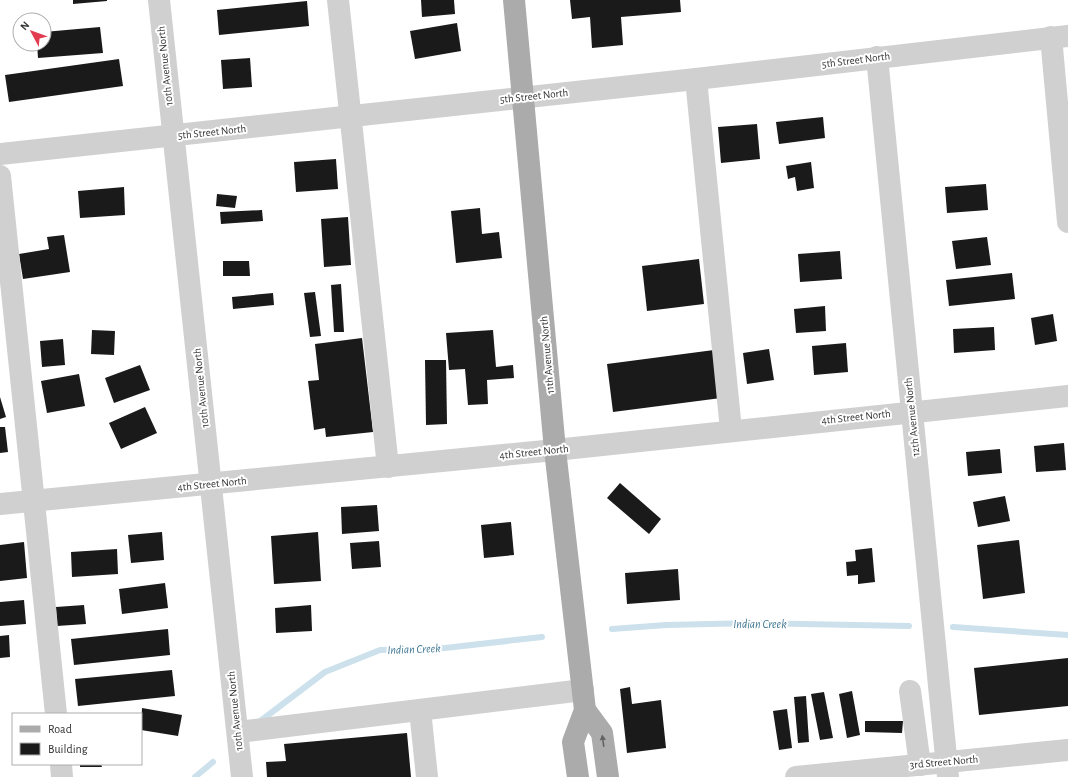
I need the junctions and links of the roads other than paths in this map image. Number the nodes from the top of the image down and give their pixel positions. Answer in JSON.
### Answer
{"nodes":[{"id":1,"x":159,"y":0,"type":"edge"},
{"id":2,"x":338,"y":0,"type":"edge"},
{"id":3,"x":514,"y":0,"type":"edge"},
{"id":4,"x":1059,"y":37,"type":"edge"},
{"id":5,"x":877,"y":57,"type":"junction"},
{"id":6,"x":696,"y":79,"type":"junction"},
{"id":7,"x":524,"y":98,"type":"junction"},
{"id":8,"x":350,"y":117,"type":"junction"},
{"id":9,"x":172,"y":136,"type":"junction"},
{"id":10,"x":0,"y":154,"type":"edge"},
{"id":11,"x":0,"y":176,"type":"edge"},
{"id":12,"x":1068,"y":222,"type":"edge"},
{"id":13,"x":1068,"y":396,"type":"edge"},
{"id":14,"x":912,"y":412,"type":"junction"},
{"id":15,"x":731,"y":430,"type":"junction"},
{"id":16,"x":556,"y":450,"type":"junction"},
{"id":17,"x":388,"y":466,"type":"junction"},
{"id":18,"x":211,"y":484,"type":"junction"},
{"id":19,"x":34,"y":501,"type":"junction"},
{"id":20,"x":0,"y":504,"type":"edge"},
{"id":21,"x":910,"y":691,"type":"dead end"},
{"id":22,"x":584,"y":700,"type":"junction"},
{"id":23,"x":420,"y":710,"type":"junction"},
{"id":24,"x":56,"y":713,"type":"edge"},
{"id":25,"x":238,"y":732,"type":"junction"},
{"id":26,"x":1068,"y":750,"type":"edge"},
{"id":27,"x":61,"y":765,"type":"edge"},
{"id":28,"x":920,"y":765,"type":"junction"},
{"id":29,"x":947,"y":770,"type":"edge"},
{"id":30,"x":62,"y":777,"type":"edge"},
{"id":31,"x":242,"y":777,"type":"edge"},
{"id":32,"x":427,"y":777,"type":"edge"},
{"id":33,"x":578,"y":777,"type":"edge"},
{"id":34,"x":608,"y":777,"type":"edge"},
{"id":35,"x":796,"y":777,"type":"edge"}],
"edges":[{"from":1,"to":9,"type":"street","name":"10th Avenue North"},
{"from":2,"to":8,"type":"street"},
{"from":3,"to":7,"type":"main road","name":"11th Avenue North"},
{"from":4,"to":5,"type":"street","name":"5th Street North"},
{"from":4,"to":12,"type":"street"},
{"from":5,"to":6,"type":"street","name":"5th Street North"},
{"from":5,"to":14,"type":"street","name":"12th Avenue North"},
{"from":6,"to":7,"type":"street","name":"5th Street North"},
{"from":6,"to":15,"type":"street"},
{"from":7,"to":8,"type":"street","name":"5th Street North"},
{"from":7,"to":16,"type":"main road","name":"11th Avenue North"},
{"from":8,"to":9,"type":"street","name":"5th Street North"},
{"from":8,"to":17,"type":"street"},
{"from":9,"to":10,"type":"street","name":"5th Street North"},
{"from":9,"to":18,"type":"street","name":"10th Avenue North"},
{"from":11,"to":19,"type":"street"},
{"from":13,"to":14,"type":"street","name":"4th Street North"},
{"from":14,"to":15,"type":"street","name":"4th Street North"},
{"from":14,"to":29,"type":"street","name":"12th Avenue North"},
{"from":15,"to":16,"type":"street","name":"4th Street North"},
{"from":16,"to":17,"type":"street","name":"4th Street North"},
{"from":16,"to":22,"type":"main road","name":"11th Avenue North"},
{"from":17,"to":18,"type":"street","name":"4th Street North"},
{"from":18,"to":19,"type":"street","name":"4th Street North"},
{"from":18,"to":25,"type":"street","name":"10th Avenue North"},
{"from":19,"to":20,"type":"street","name":"4th Street North"},
{"from":19,"to":24,"type":"street"},
{"from":21,"to":28,"type":"street"},
{"from":22,"to":23,"type":"street"},
{"from":22,"to":33,"type":"main road","name":"11th Avenue North"},
{"from":34,"to":22,"type":"main road","one_way":true},
{"from":23,"to":25,"type":"street"},
{"from":23,"to":32,"type":"street"},
{"from":25,"to":31,"type":"street","name":"10th Avenue North"},
{"from":26,"to":29,"type":"street","name":"3rd Street North"},
{"from":27,"to":30,"type":"street"},
{"from":28,"to":29,"type":"street","name":"3rd Street North"},
{"from":28,"to":35,"type":"street","name":"3rd Street North"}]}
